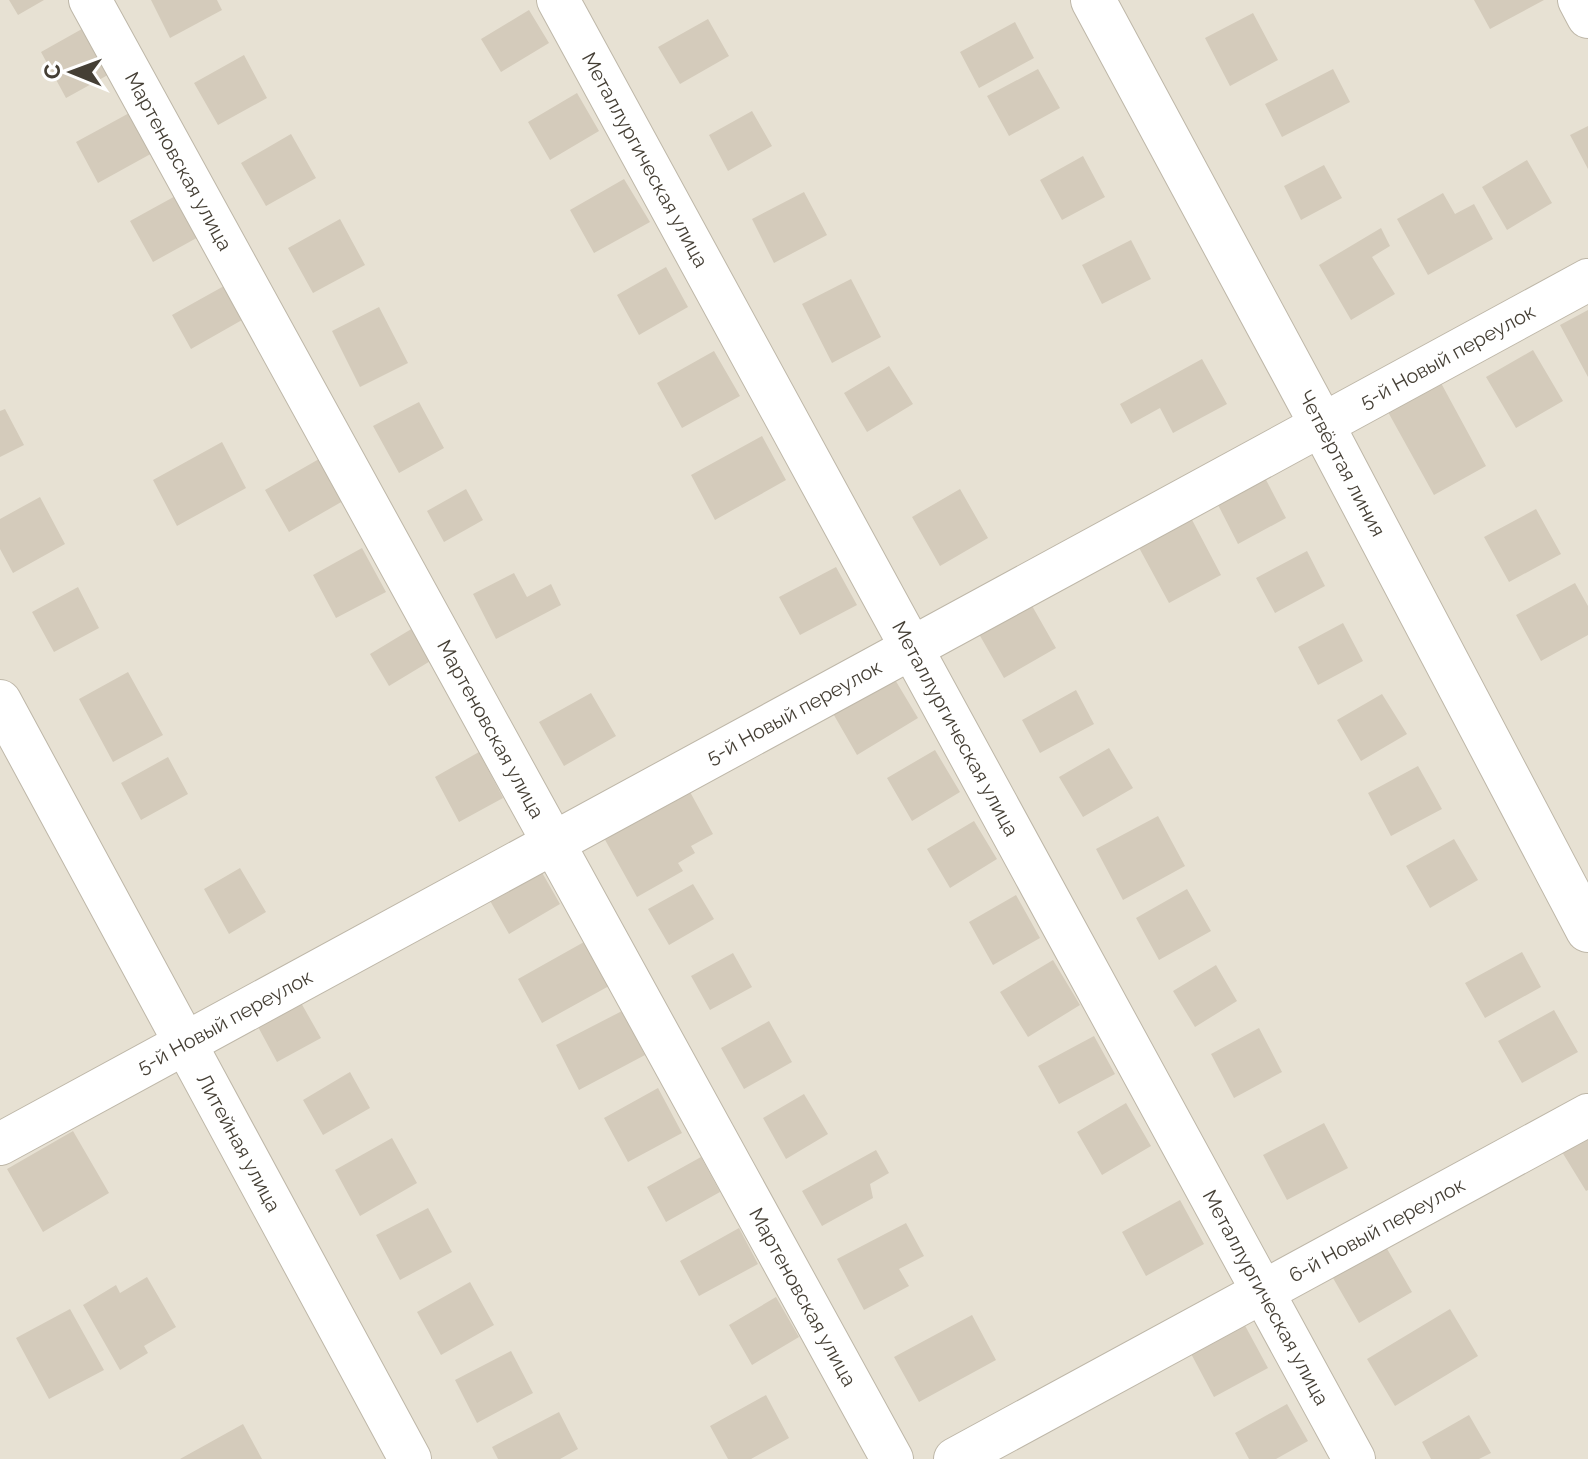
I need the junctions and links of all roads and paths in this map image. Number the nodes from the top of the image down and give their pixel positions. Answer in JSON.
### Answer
{"nodes":[{"id":1,"x":90,"y":0,"type":"edge"},
{"id":2,"x":558,"y":0,"type":"edge"},
{"id":3,"x":1093,"y":0,"type":"edge"},
{"id":4,"x":1579,"y":0,"type":"edge"},
{"id":5,"x":1588,"y":17,"type":"edge"},
{"id":6,"x":1588,"y":280,"type":"edge"},
{"id":7,"x":1322,"y":425,"type":"junction"},
{"id":8,"x":911,"y":648,"type":"junction"},
{"id":9,"x":0,"y":701,"type":"edge"},
{"id":10,"x":554,"y":843,"type":"junction"},
{"id":11,"x":1588,"y":930,"type":"edge"},
{"id":12,"x":185,"y":1043,"type":"junction"},
{"id":13,"x":1588,"y":1115,"type":"edge"},
{"id":14,"x":0,"y":1144,"type":"edge"},
{"id":15,"x":1263,"y":1292,"type":"junction"},
{"id":16,"x":410,"y":1459,"type":"edge"},
{"id":17,"x":892,"y":1459,"type":"edge"},
{"id":18,"x":955,"y":1459,"type":"edge"},
{"id":19,"x":1354,"y":1459,"type":"edge"}],
"edges":[{"from":1,"to":10,"type":"street","name":"Мартеновская улица"},
{"from":2,"to":8,"type":"street","name":"Металлургическая улица"},
{"from":3,"to":7,"type":"street","name":"Четвёртая линия"},
{"from":4,"to":5,"type":"street"},
{"from":6,"to":7,"type":"street","name":"5-й Новый переулок"},
{"from":7,"to":8,"type":"street","name":"5-й Новый переулок"},
{"from":7,"to":11,"type":"street","name":"Четвёртая линия"},
{"from":8,"to":10,"type":"street","name":"5-й Новый переулок"},
{"from":8,"to":15,"type":"street","name":"Металлургическая улица"},
{"from":9,"to":12,"type":"street","name":"Литейная улица"},
{"from":10,"to":12,"type":"street","name":"5-й Новый переулок"},
{"from":10,"to":17,"type":"street","name":"Мартеновская улица"},
{"from":12,"to":14,"type":"street","name":"5-й Новый переулок"},
{"from":12,"to":16,"type":"street","name":"Литейная улица"},
{"from":13,"to":15,"type":"street","name":"6-й Новый переулок"},
{"from":15,"to":18,"type":"street","name":"6-й Новый переулок"},
{"from":15,"to":19,"type":"street","name":"Металлургическая улица"}]}
